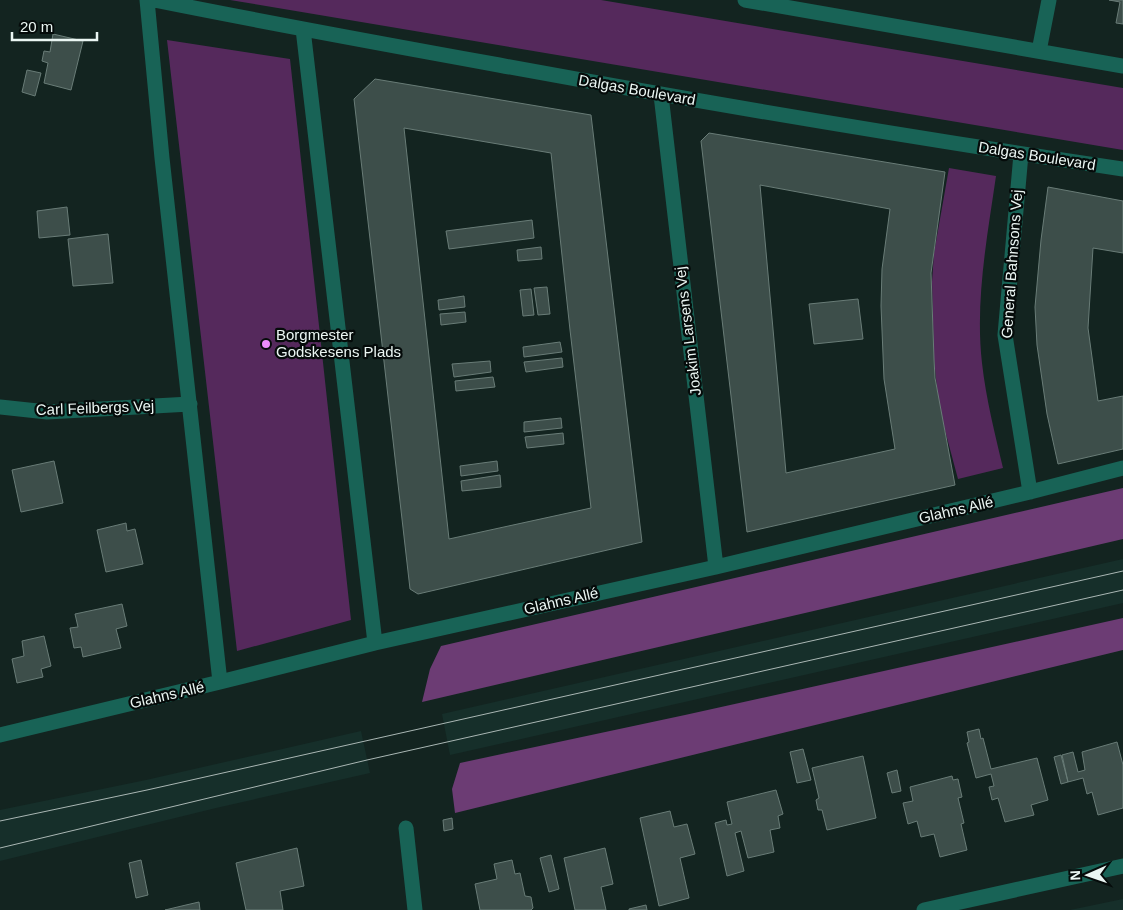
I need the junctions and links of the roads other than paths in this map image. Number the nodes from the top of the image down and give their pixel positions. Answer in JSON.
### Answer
{"nodes":[{"id":1,"x":147,"y":0,"type":"edge"},
{"id":2,"x":154,"y":0,"type":"edge"},
{"id":3,"x":745,"y":0,"type":"edge"},
{"id":4,"x":1049,"y":0,"type":"edge"},
{"id":5,"x":304,"y":30,"type":"junction"},
{"id":6,"x":1039,"y":51,"type":"junction"},
{"id":7,"x":1123,"y":66,"type":"edge"},
{"id":8,"x":661,"y":95,"type":"junction"},
{"id":9,"x":1021,"y":154,"type":"junction"},
{"id":10,"x":1123,"y":169,"type":"edge"},
{"id":11,"x":190,"y":404,"type":"junction"},
{"id":12,"x":0,"y":407,"type":"edge"},
{"id":13,"x":1123,"y":468,"type":"edge"},
{"id":14,"x":1030,"y":492,"type":"junction"},
{"id":15,"x":716,"y":567,"type":"junction"},
{"id":16,"x":375,"y":643,"type":"junction"},
{"id":17,"x":220,"y":682,"type":"junction"},
{"id":18,"x":0,"y":735,"type":"edge"},
{"id":19,"x":406,"y":828,"type":"dead end"},
{"id":20,"x":1123,"y":866,"type":"edge"},
{"id":21,"x":415,"y":910,"type":"edge"},
{"id":22,"x":924,"y":910,"type":"edge"}],
"edges":[{"from":1,"to":11,"type":"street"},
{"from":2,"to":5,"type":"street","name":"Dalgas Boulevard"},
{"from":3,"to":6,"type":"street"},
{"from":4,"to":6,"type":"street"},
{"from":5,"to":8,"type":"street","name":"Dalgas Boulevard"},
{"from":5,"to":16,"type":"street"},
{"from":6,"to":7,"type":"street"},
{"from":8,"to":9,"type":"street","name":"Dalgas Boulevard"},
{"from":8,"to":15,"type":"street","name":"Joakim Larsens Vej"},
{"from":9,"to":10,"type":"street","name":"Dalgas Boulevard"},
{"from":9,"to":14,"type":"street","name":"General Bahnsons Vej"},
{"from":11,"to":12,"type":"street","name":"Carl Feilbergs Vej"},
{"from":11,"to":17,"type":"street"},
{"from":13,"to":14,"type":"street","name":"Glahns Allé"},
{"from":14,"to":15,"type":"street","name":"Glahns Allé"},
{"from":15,"to":16,"type":"street","name":"Glahns Allé"},
{"from":16,"to":17,"type":"street","name":"Glahns Allé"},
{"from":17,"to":18,"type":"street","name":"Glahns Allé"},
{"from":19,"to":21,"type":"street"},
{"from":20,"to":22,"type":"street"}]}
